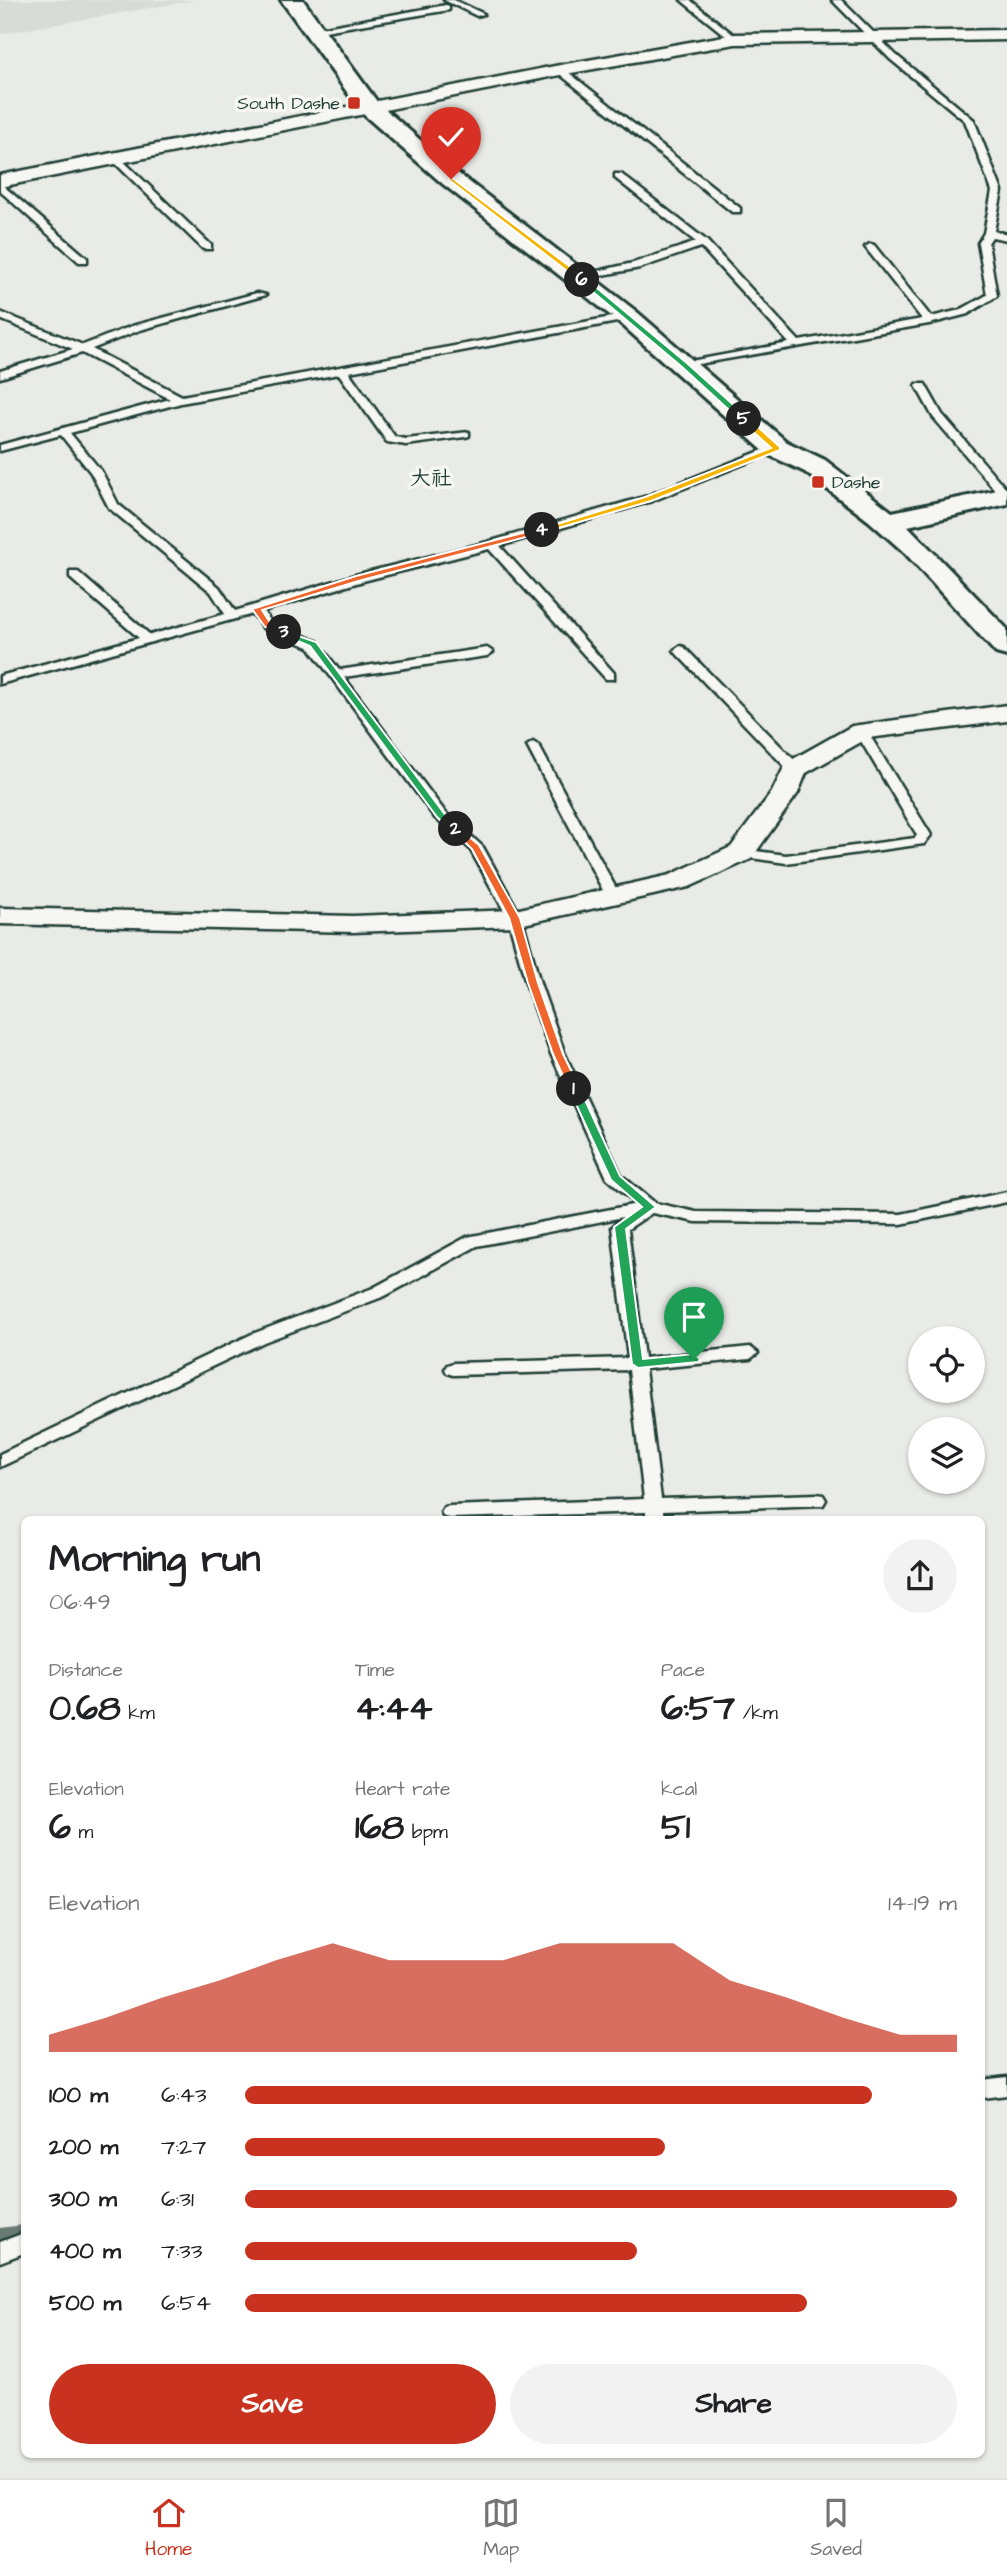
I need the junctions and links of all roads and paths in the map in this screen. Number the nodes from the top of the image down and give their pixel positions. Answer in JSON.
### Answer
{"nodes":[{"id":1,"x":292,"y":0,"type":"edge"},
{"id":2,"x":685,"y":0,"type":"edge"},
{"id":3,"x":836,"y":0,"type":"edge"},
{"id":4,"x":447,"y":4,"type":"edge"},
{"id":5,"x":480,"y":14,"type":"dead end"},
{"id":6,"x":313,"y":30,"type":"junction"},
{"id":7,"x":1007,"y":35,"type":"edge"},
{"id":8,"x":735,"y":39,"type":"junction"},
{"id":9,"x":877,"y":39,"type":"junction"},
{"id":10,"x":561,"y":70,"type":"junction"},
{"id":11,"x":370,"y":108,"type":"junction"},
{"id":12,"x":115,"y":158,"type":"junction"},
{"id":13,"x":618,"y":176,"type":"dead end"},
{"id":14,"x":0,"y":181,"type":"edge"},
{"id":15,"x":0,"y":186,"type":"edge"},
{"id":16,"x":1002,"y":191,"type":"edge"},
{"id":17,"x":736,"y":210,"type":"dead end"},
{"id":18,"x":989,"y":233,"type":"junction"},
{"id":19,"x":1007,"y":237,"type":"edge"},
{"id":20,"x":703,"y":243,"type":"junction"},
{"id":21,"x":207,"y":247,"type":"dead end"},
{"id":22,"x":870,"y":247,"type":"dead end"},
{"id":23,"x":83,"y":260,"type":"dead end"},
{"id":24,"x":580,"y":278,"type":"junction"},
{"id":25,"x":261,"y":295,"type":"dead end"},
{"id":26,"x":992,"y":296,"type":"junction"},
{"id":27,"x":1007,"y":296,"type":"edge"},
{"id":28,"x":0,"y":315,"type":"edge"},
{"id":29,"x":628,"y":317,"type":"junction"},
{"id":30,"x":929,"y":321,"type":"junction"},
{"id":31,"x":796,"y":344,"type":"junction"},
{"id":32,"x":83,"y":349,"type":"junction"},
{"id":33,"x":685,"y":365,"type":"junction"},
{"id":34,"x":342,"y":370,"type":"junction"},
{"id":35,"x":0,"y":375,"type":"edge"},
{"id":36,"x":921,"y":386,"type":"dead end"},
{"id":37,"x":180,"y":400,"type":"junction"},
{"id":38,"x":64,"y":432,"type":"junction"},
{"id":39,"x":465,"y":434,"type":"dead end"},
{"id":40,"x":0,"y":448,"type":"edge"},
{"id":41,"x":777,"y":449,"type":"junction"},
{"id":42,"x":1006,"y":496,"type":"edge"},
{"id":43,"x":885,"y":522,"type":"junction"},
{"id":44,"x":492,"y":545,"type":"junction"},
{"id":45,"x":74,"y":575,"type":"dead end"},
{"id":46,"x":256,"y":609,"type":"junction"},
{"id":47,"x":232,"y":617,"type":"junction"},
{"id":48,"x":148,"y":639,"type":"junction"},
{"id":49,"x":1007,"y":647,"type":"edge"},
{"id":50,"x":680,"y":650,"type":"dead end"},
{"id":51,"x":487,"y":652,"type":"dead end"},
{"id":52,"x":334,"y":675,"type":"junction"},
{"id":53,"x":610,"y":676,"type":"dead end"},
{"id":54,"x":0,"y":680,"type":"edge"},
{"id":55,"x":1007,"y":713,"type":"edge"},
{"id":56,"x":861,"y":731,"type":"junction"},
{"id":57,"x":533,"y":746,"type":"dead end"},
{"id":58,"x":795,"y":769,"type":"junction"},
{"id":59,"x":741,"y":853,"type":"junction"},
{"id":60,"x":612,"y":894,"type":"junction"},
{"id":61,"x":0,"y":916,"type":"edge"},
{"id":62,"x":514,"y":918,"type":"junction"},
{"id":63,"x":1007,"y":1197,"type":"edge"},
{"id":64,"x":650,"y":1207,"type":"junction"},
{"id":65,"x":750,"y":1353,"type":"dead end"},
{"id":66,"x":638,"y":1364,"type":"junction"},
{"id":67,"x":453,"y":1369,"type":"dead end"},
{"id":68,"x":0,"y":1461,"type":"edge"},
{"id":69,"x":817,"y":1500,"type":"dead end"},
{"id":70,"x":450,"y":1511,"type":"dead end"},
{"id":71,"x":655,"y":1513,"type":"edge"},
{"id":72,"x":1007,"y":2086,"type":"edge"},
{"id":73,"x":985,"y":2089,"type":"edge"},
{"id":74,"x":21,"y":2244,"type":"edge"},
{"id":75,"x":0,"y":2252,"type":"edge"}],
"edges":[{"from":1,"to":6,"type":"street"},
{"from":2,"to":8,"type":"lane"},
{"from":3,"to":9,"type":"lane"},
{"from":4,"to":5,"type":"lane"},
{"from":4,"to":6,"type":"lane"},
{"from":6,"to":11,"type":"street"},
{"from":7,"to":9,"type":"street"},
{"from":8,"to":9,"type":"street"},
{"from":8,"to":10,"type":"street"},
{"from":9,"to":16,"type":"lane"},
{"from":10,"to":11,"type":"street"},
{"from":10,"to":17,"type":"lane"},
{"from":11,"to":12,"type":"street"},
{"from":11,"to":24,"type":"street"},
{"from":12,"to":14,"type":"street"},
{"from":12,"to":21,"type":"lane"},
{"from":13,"to":20,"type":"lane"},
{"from":15,"to":23,"type":"lane"},
{"from":16,"to":18,"type":"lane"},
{"from":18,"to":19,"type":"lane"},
{"from":18,"to":26,"type":"lane"},
{"from":20,"to":24,"type":"lane"},
{"from":20,"to":31,"type":"lane"},
{"from":22,"to":30,"type":"lane"},
{"from":24,"to":29,"type":"street"},
{"from":25,"to":32,"type":"lane"},
{"from":26,"to":27,"type":"lane"},
{"from":26,"to":30,"type":"lane"},
{"from":28,"to":32,"type":"lane"},
{"from":29,"to":33,"type":"street"},
{"from":29,"to":34,"type":"lane"},
{"from":30,"to":31,"type":"lane"},
{"from":31,"to":33,"type":"lane"},
{"from":32,"to":35,"type":"lane"},
{"from":32,"to":37,"type":"lane"},
{"from":33,"to":41,"type":"street"},
{"from":34,"to":37,"type":"lane"},
{"from":34,"to":39,"type":"lane"},
{"from":36,"to":42,"type":"lane"},
{"from":37,"to":38,"type":"lane"},
{"from":38,"to":40,"type":"lane"},
{"from":38,"to":47,"type":"lane"},
{"from":41,"to":43,"type":"street"},
{"from":41,"to":44,"type":"lane"},
{"from":42,"to":43,"type":"street"},
{"from":43,"to":49,"type":"street"},
{"from":44,"to":46,"type":"lane"},
{"from":44,"to":53,"type":"lane"},
{"from":45,"to":48,"type":"lane"},
{"from":46,"to":47,"type":"lane"},
{"from":46,"to":52,"type":"lane"},
{"from":47,"to":48,"type":"lane"},
{"from":48,"to":54,"type":"lane"},
{"from":50,"to":58,"type":"lane"},
{"from":51,"to":52,"type":"lane"},
{"from":52,"to":62,"type":"lane"},
{"from":55,"to":56,"type":"street"},
{"from":56,"to":58,"type":"street"},
{"from":56,"to":59,"type":"lane"},
{"from":57,"to":60,"type":"lane"},
{"from":58,"to":59,"type":"street"},
{"from":59,"to":60,"type":"street"},
{"from":60,"to":62,"type":"street"},
{"from":61,"to":62,"type":"street"},
{"from":62,"to":64,"type":"lane"},
{"from":63,"to":64,"type":"lane"},
{"from":64,"to":66,"type":"lane"},
{"from":64,"to":68,"type":"lane"},
{"from":65,"to":66,"type":"lane"},
{"from":66,"to":67,"type":"lane"},
{"from":66,"to":71,"type":"lane"},
{"from":69,"to":71,"type":"lane"},
{"from":70,"to":71,"type":"lane"},
{"from":72,"to":73,"type":"lane"},
{"from":74,"to":75,"type":"lane"}]}
